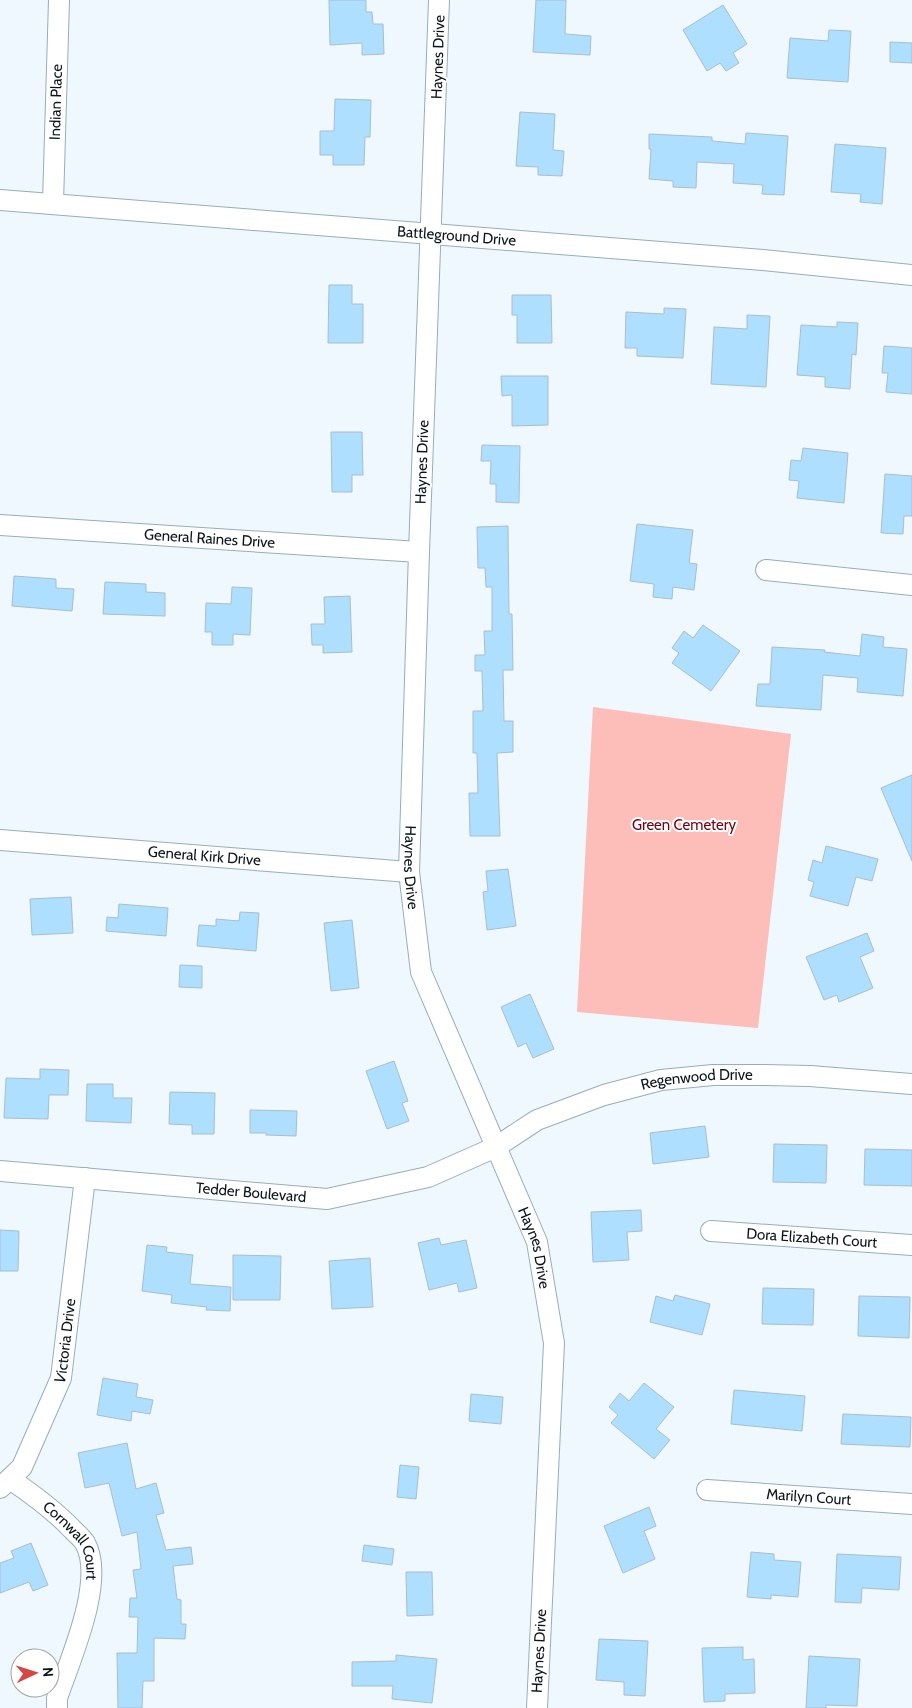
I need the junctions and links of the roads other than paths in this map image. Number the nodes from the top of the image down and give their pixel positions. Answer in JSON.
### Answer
{"nodes":[{"id":1,"x":59,"y":0,"type":"edge"},
{"id":2,"x":440,"y":0,"type":"edge"},
{"id":3,"x":0,"y":200,"type":"edge"},
{"id":4,"x":53,"y":203,"type":"junction"},
{"id":5,"x":432,"y":233,"type":"junction"},
{"id":6,"x":912,"y":275,"type":"edge"},
{"id":7,"x":0,"y":525,"type":"edge"},
{"id":8,"x":419,"y":552,"type":"junction"},
{"id":9,"x":766,"y":570,"type":"dead end"},
{"id":10,"x":912,"y":584,"type":"edge"},
{"id":11,"x":0,"y":840,"type":"edge"},
{"id":12,"x":409,"y":872,"type":"junction"},
{"id":13,"x":912,"y":1084,"type":"edge"},
{"id":14,"x":496,"y":1147,"type":"junction"},
{"id":15,"x":0,"y":1171,"type":"edge"},
{"id":16,"x":85,"y":1178,"type":"junction"},
{"id":17,"x":711,"y":1231,"type":"dead end"},
{"id":18,"x":912,"y":1245,"type":"edge"},
{"id":19,"x":5,"y":1484,"type":"edge"},
{"id":20,"x":707,"y":1490,"type":"dead end"},
{"id":21,"x":912,"y":1504,"type":"edge"},
{"id":22,"x":57,"y":1708,"type":"edge"},
{"id":23,"x":537,"y":1708,"type":"edge"}],
"edges":[{"from":1,"to":4,"type":"street","name":"Indian Place"},
{"from":2,"to":5,"type":"street","name":"Haynes Drive"},
{"from":3,"to":4,"type":"street","name":"Battleground Drive"},
{"from":4,"to":5,"type":"street","name":"Battleground Drive"},
{"from":5,"to":6,"type":"street","name":"Battleground Drive"},
{"from":5,"to":8,"type":"street","name":"Haynes Drive"},
{"from":7,"to":8,"type":"street","name":"General Raines Drive"},
{"from":8,"to":12,"type":"street","name":"Haynes Drive"},
{"from":9,"to":10,"type":"street"},
{"from":11,"to":12,"type":"street","name":"General Kirk Drive"},
{"from":12,"to":14,"type":"street","name":"Haynes Drive"},
{"from":13,"to":14,"type":"street","name":"Regenwood Drive"},
{"from":14,"to":16,"type":"street","name":"Tedder Boulevard"},
{"from":14,"to":23,"type":"street","name":"Haynes Drive"},
{"from":15,"to":16,"type":"street","name":"Tedder Boulevard"},
{"from":16,"to":19,"type":"street","name":"Victoria Drive"},
{"from":17,"to":18,"type":"street","name":"Dora Elizabeth Court"},
{"from":19,"to":22,"type":"street","name":"Cornwall Court"},
{"from":20,"to":21,"type":"street","name":"Marilyn Court"}]}
